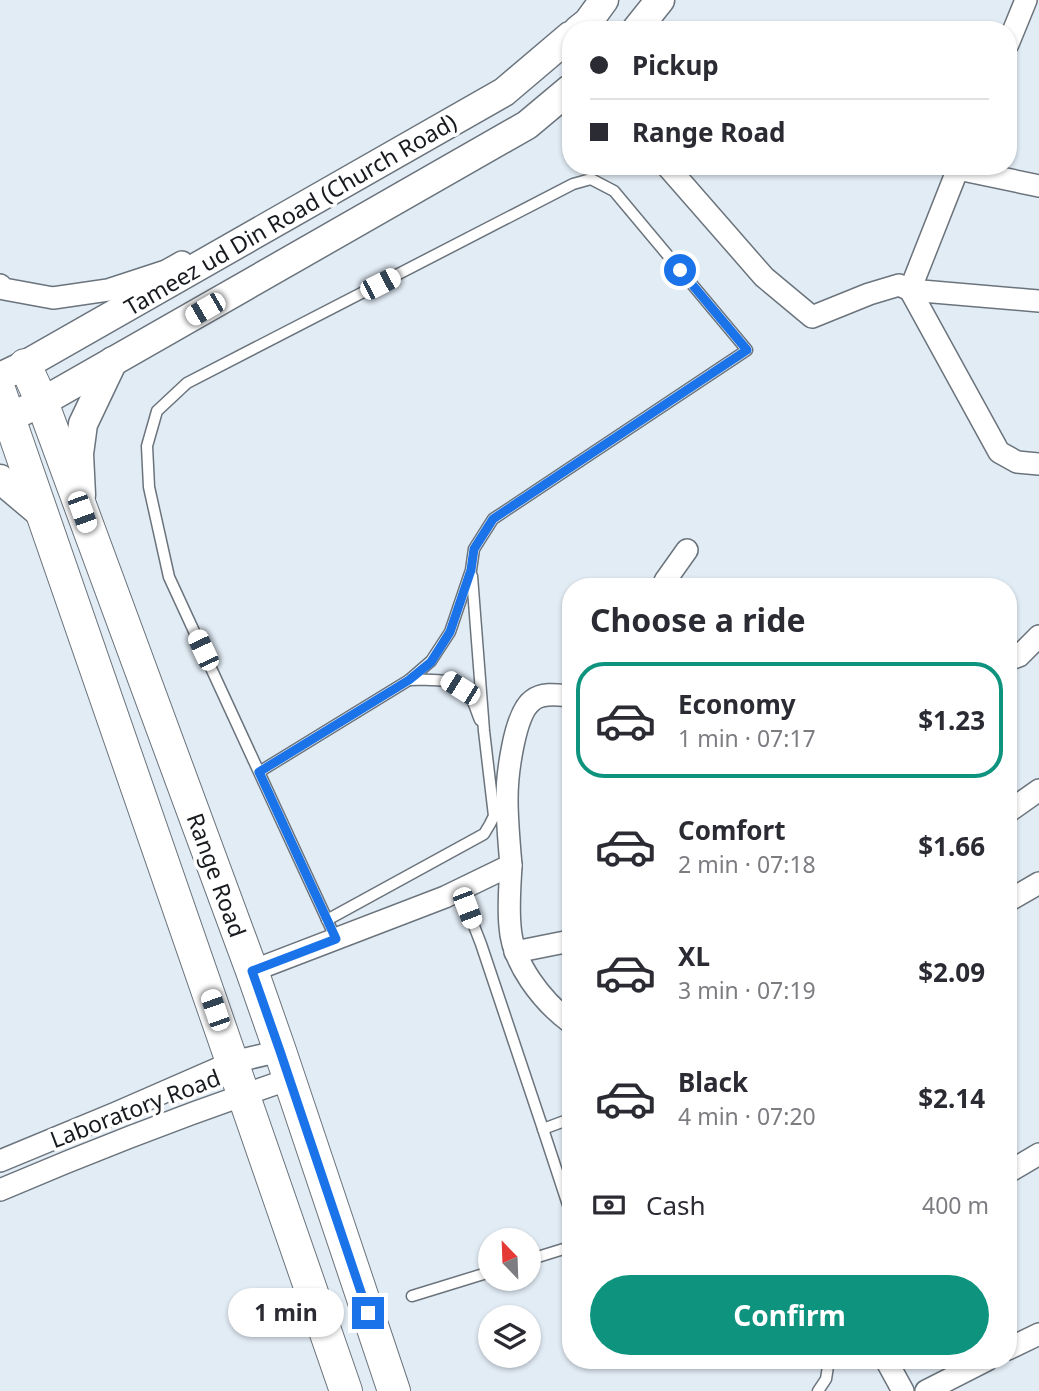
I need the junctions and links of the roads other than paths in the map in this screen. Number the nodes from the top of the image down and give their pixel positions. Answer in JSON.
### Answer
{"nodes":[{"id":1,"x":604,"y":0,"type":"edge"},
{"id":2,"x":660,"y":0,"type":"edge"},
{"id":3,"x":1026,"y":0,"type":"edge"},
{"id":4,"x":589,"y":21,"type":"edge"},
{"id":5,"x":643,"y":21,"type":"edge"},
{"id":6,"x":1017,"y":22,"type":"edge"},
{"id":7,"x":562,"y":43,"type":"edge"},
{"id":8,"x":512,"y":85,"type":"junction"},
{"id":9,"x":562,"y":96,"type":"edge"},
{"id":10,"x":675,"y":175,"type":"edge"},
{"id":11,"x":956,"y":175,"type":"edge"},
{"id":12,"x":990,"y":175,"type":"edge"},
{"id":13,"x":1039,"y":186,"type":"edge"},
{"id":14,"x":0,"y":285,"type":"edge"},
{"id":15,"x":909,"y":290,"type":"junction"},
{"id":16,"x":1039,"y":301,"type":"edge"},
{"id":17,"x":113,"y":361,"type":"junction"},
{"id":18,"x":13,"y":371,"type":"edge"},
{"id":19,"x":42,"y":402,"type":"junction"},
{"id":20,"x":3,"y":410,"type":"edge"},
{"id":21,"x":1039,"y":464,"type":"edge"},
{"id":22,"x":0,"y":480,"type":"edge"},
{"id":23,"x":82,"y":512,"type":"junction"},
{"id":24,"x":44,"y":516,"type":"junction"},
{"id":25,"x":687,"y":550,"type":"dead end"},
{"id":26,"x":471,"y":570,"type":"junction"},
{"id":27,"x":667,"y":578,"type":"edge"},
{"id":28,"x":1039,"y":636,"type":"edge"},
{"id":29,"x":1017,"y":656,"type":"edge"},
{"id":30,"x":409,"y":680,"type":"junction"},
{"id":31,"x":562,"y":696,"type":"edge"},
{"id":32,"x":484,"y":731,"type":"junction"},
{"id":33,"x":259,"y":772,"type":"junction"},
{"id":34,"x":1039,"y":790,"type":"edge"},
{"id":35,"x":1017,"y":806,"type":"edge"},
{"id":36,"x":510,"y":865,"type":"junction"},
{"id":37,"x":1039,"y":883,"type":"edge"},
{"id":38,"x":460,"y":890,"type":"junction"},
{"id":39,"x":1017,"y":896,"type":"edge"},
{"id":40,"x":332,"y":929,"type":"junction"},
{"id":41,"x":562,"y":943,"type":"edge"},
{"id":42,"x":515,"y":952,"type":"junction"},
{"id":43,"x":252,"y":971,"type":"junction"},
{"id":44,"x":562,"y":1016,"type":"edge"},
{"id":45,"x":233,"y":1062,"type":"junction"},
{"id":46,"x":285,"y":1065,"type":"junction"},
{"id":47,"x":243,"y":1094,"type":"junction"},
{"id":48,"x":562,"y":1122,"type":"edge"},
{"id":49,"x":543,"y":1129,"type":"junction"},
{"id":50,"x":1039,"y":1154,"type":"edge"},
{"id":51,"x":0,"y":1161,"type":"edge"},
{"id":52,"x":1017,"y":1167,"type":"edge"},
{"id":53,"x":562,"y":1187,"type":"edge"},
{"id":54,"x":0,"y":1189,"type":"edge"},
{"id":55,"x":562,"y":1249,"type":"edge"},
{"id":56,"x":541,"y":1256,"type":"edge"},
{"id":57,"x":478,"y":1276,"type":"edge"},
{"id":58,"x":412,"y":1296,"type":"dead end"},
{"id":59,"x":1039,"y":1334,"type":"edge"},
{"id":60,"x":1017,"y":1345,"type":"edge"},
{"id":61,"x":828,"y":1369,"type":"edge"},
{"id":62,"x":891,"y":1369,"type":"edge"},
{"id":63,"x":969,"y":1369,"type":"edge"},
{"id":64,"x":346,"y":1391,"type":"edge"},
{"id":65,"x":394,"y":1391,"type":"edge"},
{"id":66,"x":818,"y":1391,"type":"edge"},
{"id":67,"x":903,"y":1391,"type":"edge"},
{"id":68,"x":926,"y":1391,"type":"edge"}],
"edges":[{"from":1,"to":4,"type":"main road"},
{"from":2,"to":5,"type":"main road"},
{"from":3,"to":6,"type":"street"},
{"from":7,"to":8,"type":"main road","name":"Tameez ud Din Road (Church Road)"},
{"from":8,"to":14,"type":"street"},
{"from":8,"to":18,"type":"main road","name":"Tameez ud Din Road (Church Road)"},
{"from":9,"to":17,"type":"main road","name":"Tameez ud Din Road (Church Road)"},
{"from":10,"to":15,"type":"street"},
{"from":11,"to":15,"type":"street"},
{"from":12,"to":13,"type":"street"},
{"from":15,"to":16,"type":"street"},
{"from":15,"to":21,"type":"street"},
{"from":17,"to":19,"type":"main road","name":"Tameez ud Din Road (Church Road)"},
{"from":17,"to":23,"type":"main road"},
{"from":18,"to":19,"type":"main road","name":"Range Road"},
{"from":19,"to":20,"type":"main road","name":"Tameez ud Din Road (Church Road)"},
{"from":19,"to":23,"type":"main road","name":"Range Road"},
{"from":20,"to":24,"type":"main road"},
{"from":22,"to":24,"type":"main road"},
{"from":23,"to":43,"type":"main road","name":"Range Road"},
{"from":24,"to":45,"type":"main road"},
{"from":25,"to":27,"type":"street"},
{"from":26,"to":30,"type":"lane"},
{"from":26,"to":32,"type":"lane"},
{"from":26,"to":33,"type":"lane"},
{"from":28,"to":29,"type":"street"},
{"from":30,"to":32,"type":"lane"},
{"from":30,"to":33,"type":"lane"},
{"from":31,"to":36,"type":"street"},
{"from":32,"to":40,"type":"lane"},
{"from":33,"to":40,"type":"lane"},
{"from":34,"to":35,"type":"street"},
{"from":36,"to":38,"type":"street"},
{"from":36,"to":42,"type":"street"},
{"from":37,"to":39,"type":"street"},
{"from":38,"to":40,"type":"street"},
{"from":38,"to":49,"type":"lane"},
{"from":40,"to":43,"type":"street"},
{"from":41,"to":42,"type":"street"},
{"from":42,"to":44,"type":"street"},
{"from":43,"to":46,"type":"main road","name":"Range Road"},
{"from":45,"to":46,"type":"street","name":"Laboratory Road"},
{"from":45,"to":47,"type":"main road"},
{"from":45,"to":51,"type":"street","name":"Laboratory Road"},
{"from":46,"to":47,"type":"street","name":"Laboratory Road"},
{"from":46,"to":65,"type":"main road","name":"Range Road"},
{"from":47,"to":54,"type":"street","name":"Laboratory Road"},
{"from":47,"to":64,"type":"main road"},
{"from":48,"to":49,"type":"lane"},
{"from":49,"to":53,"type":"lane"},
{"from":50,"to":52,"type":"street"},
{"from":55,"to":56,"type":"lane"},
{"from":57,"to":58,"type":"lane"},
{"from":59,"to":60,"type":"street"},
{"from":61,"to":66,"type":"lane"},
{"from":62,"to":67,"type":"street"},
{"from":63,"to":68,"type":"street"}]}
